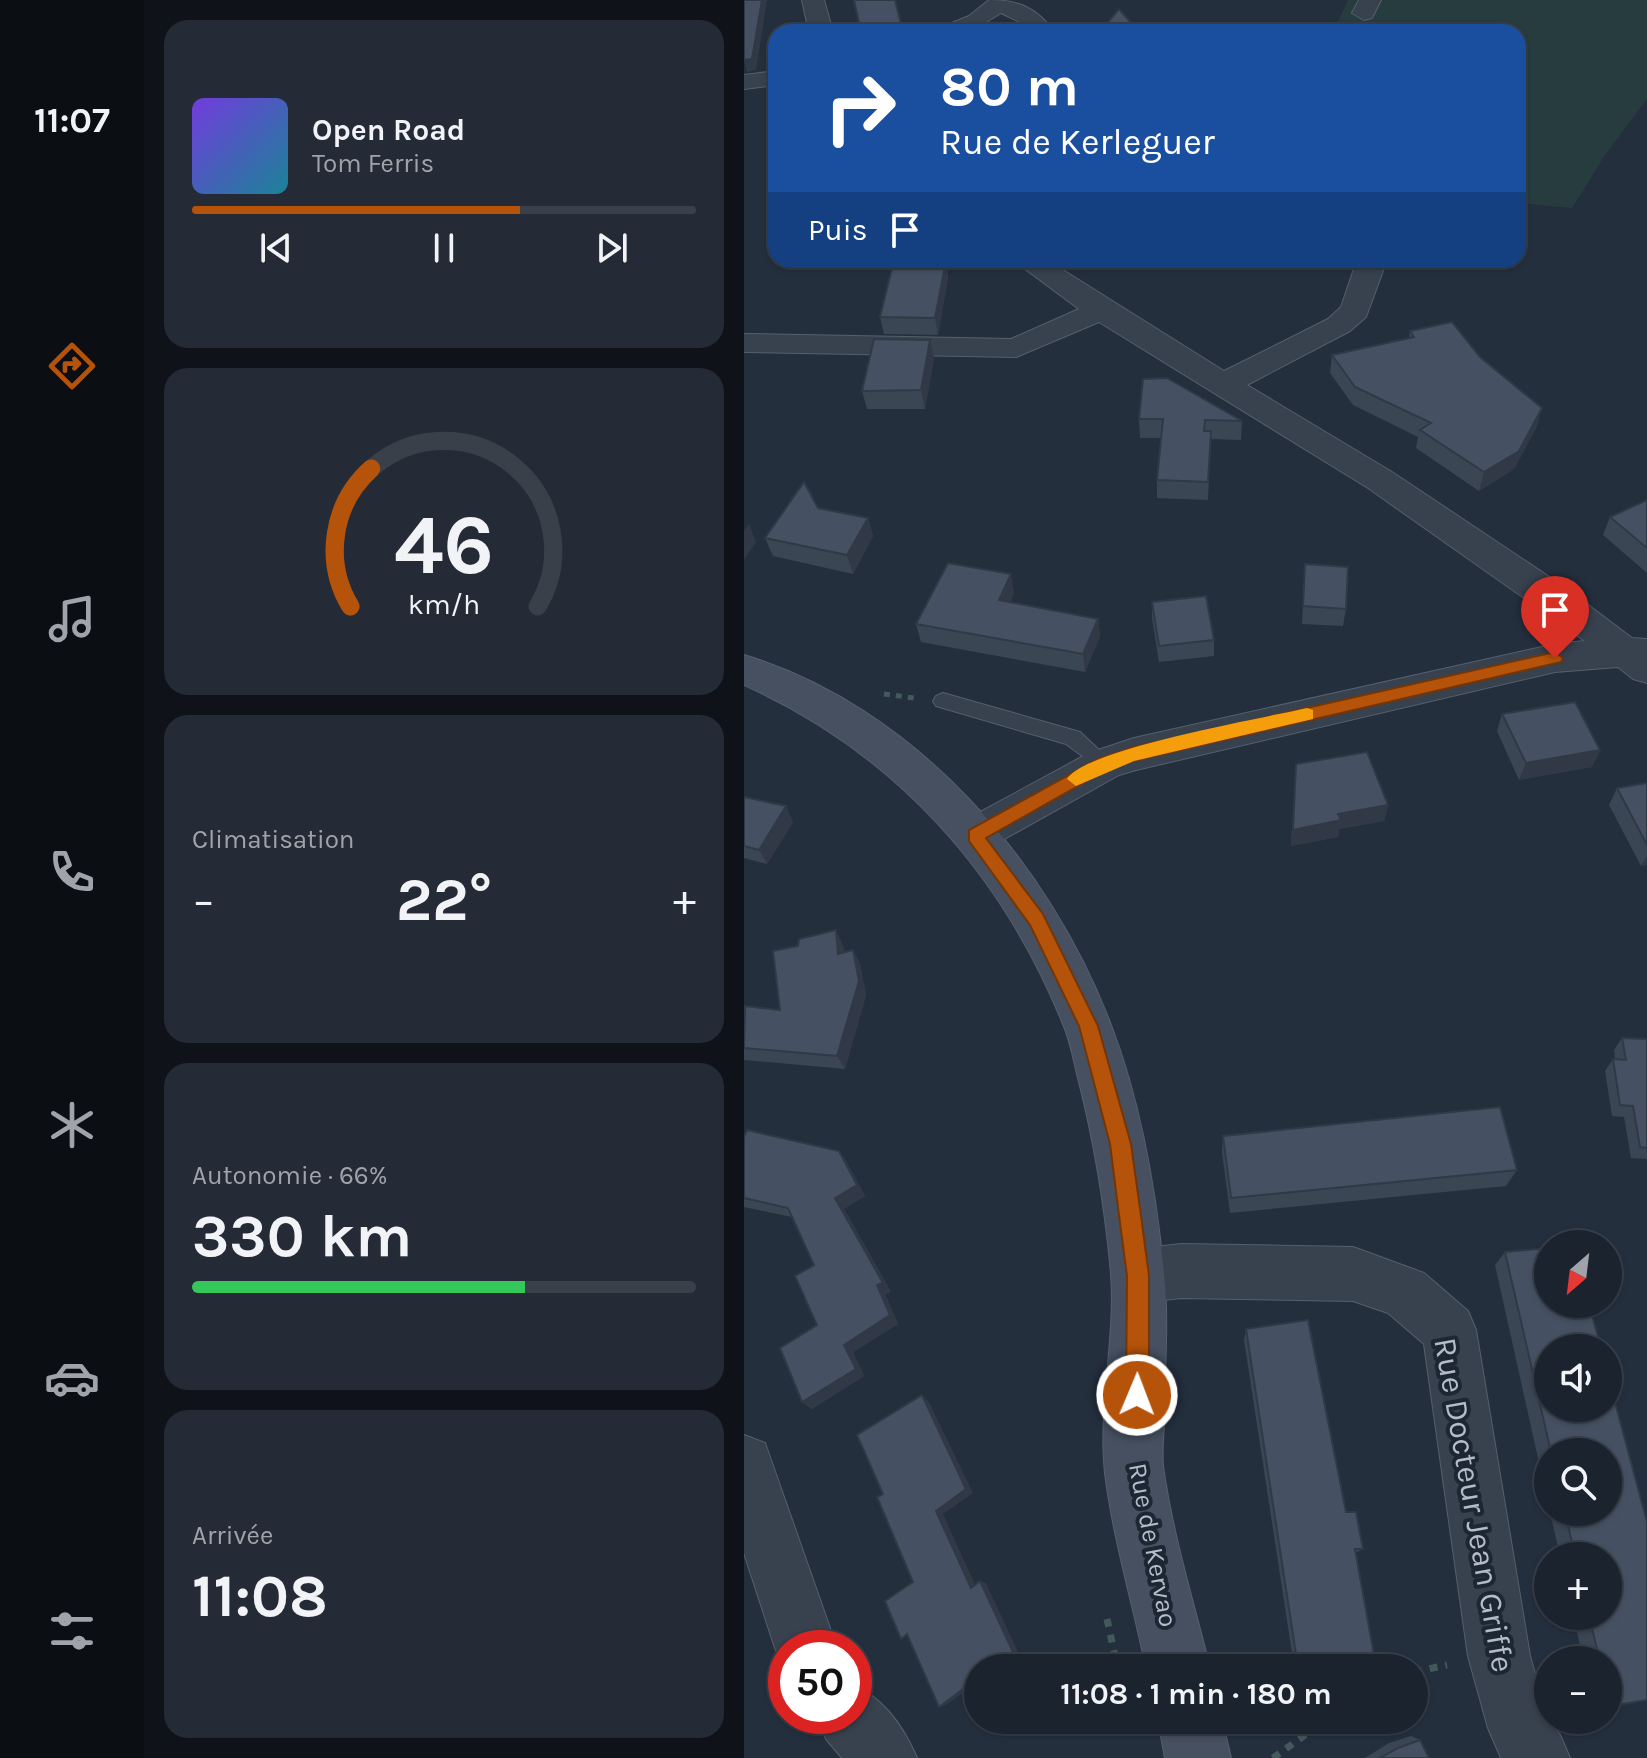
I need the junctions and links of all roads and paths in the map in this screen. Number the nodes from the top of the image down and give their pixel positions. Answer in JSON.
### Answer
{"nodes":[{"id":1,"x":813,"y":0,"type":"edge"},
{"id":2,"x":1002,"y":2,"type":"edge"},
{"id":3,"x":819,"y":24,"type":"edge"},
{"id":4,"x":970,"y":24,"type":"edge"},
{"id":5,"x":1036,"y":24,"type":"edge"},
{"id":6,"x":768,"y":79,"type":"edge"},
{"id":7,"x":744,"y":82,"type":"edge"},
{"id":8,"x":1040,"y":268,"type":"edge"},
{"id":9,"x":1369,"y":268,"type":"edge"},
{"id":10,"x":1101,"y":310,"type":"junction"},
{"id":11,"x":744,"y":343,"type":"edge"},
{"id":12,"x":1226,"y":383,"type":"junction"},
{"id":13,"x":1641,"y":657,"type":"edge"},
{"id":14,"x":744,"y":669,"type":"edge"},
{"id":15,"x":943,"y":701,"type":"dead end"},
{"id":16,"x":1104,"y":764,"type":"junction"},
{"id":17,"x":975,"y":835,"type":"junction"},
{"id":18,"x":1138,"y":1276,"type":"junction"},
{"id":19,"x":744,"y":1464,"type":"edge"},
{"id":20,"x":800,"y":1630,"type":"edge"},
{"id":21,"x":1175,"y":1654,"type":"edge"},
{"id":22,"x":864,"y":1734,"type":"edge"},
{"id":23,"x":1193,"y":1734,"type":"edge"},
{"id":24,"x":1306,"y":1734,"type":"edge"},
{"id":25,"x":884,"y":1758,"type":"edge"},
{"id":26,"x":1198,"y":1758,"type":"edge"},
{"id":27,"x":1273,"y":1758,"type":"edge"},
{"id":28,"x":1537,"y":1758,"type":"edge"}],
"edges":[{"from":1,"to":3,"type":"street"},
{"from":2,"to":4,"type":"street"},
{"from":2,"to":5,"type":"street"},
{"from":6,"to":7,"type":"street"},
{"from":8,"to":10,"type":"street"},
{"from":9,"to":12,"type":"street"},
{"from":10,"to":11,"type":"street"},
{"from":10,"to":12,"type":"street"},
{"from":12,"to":13,"type":"street"},
{"from":13,"to":16,"type":"street"},
{"from":14,"to":17,"type":"main road","name":"Rue de Kervao"},
{"from":15,"to":16,"type":"lane"},
{"from":16,"to":17,"type":"street"},
{"from":17,"to":18,"type":"main road","name":"Rue de Kervao"},
{"from":18,"to":21,"type":"main road","name":"Rue de Kervao"},
{"from":18,"to":28,"type":"street","name":"Rue Docteur Jean Griffe"},
{"from":19,"to":20,"type":"street"},
{"from":22,"to":25,"type":"street"},
{"from":23,"to":26,"type":"main road"},
{"from":24,"to":27,"type":"path"}]}
